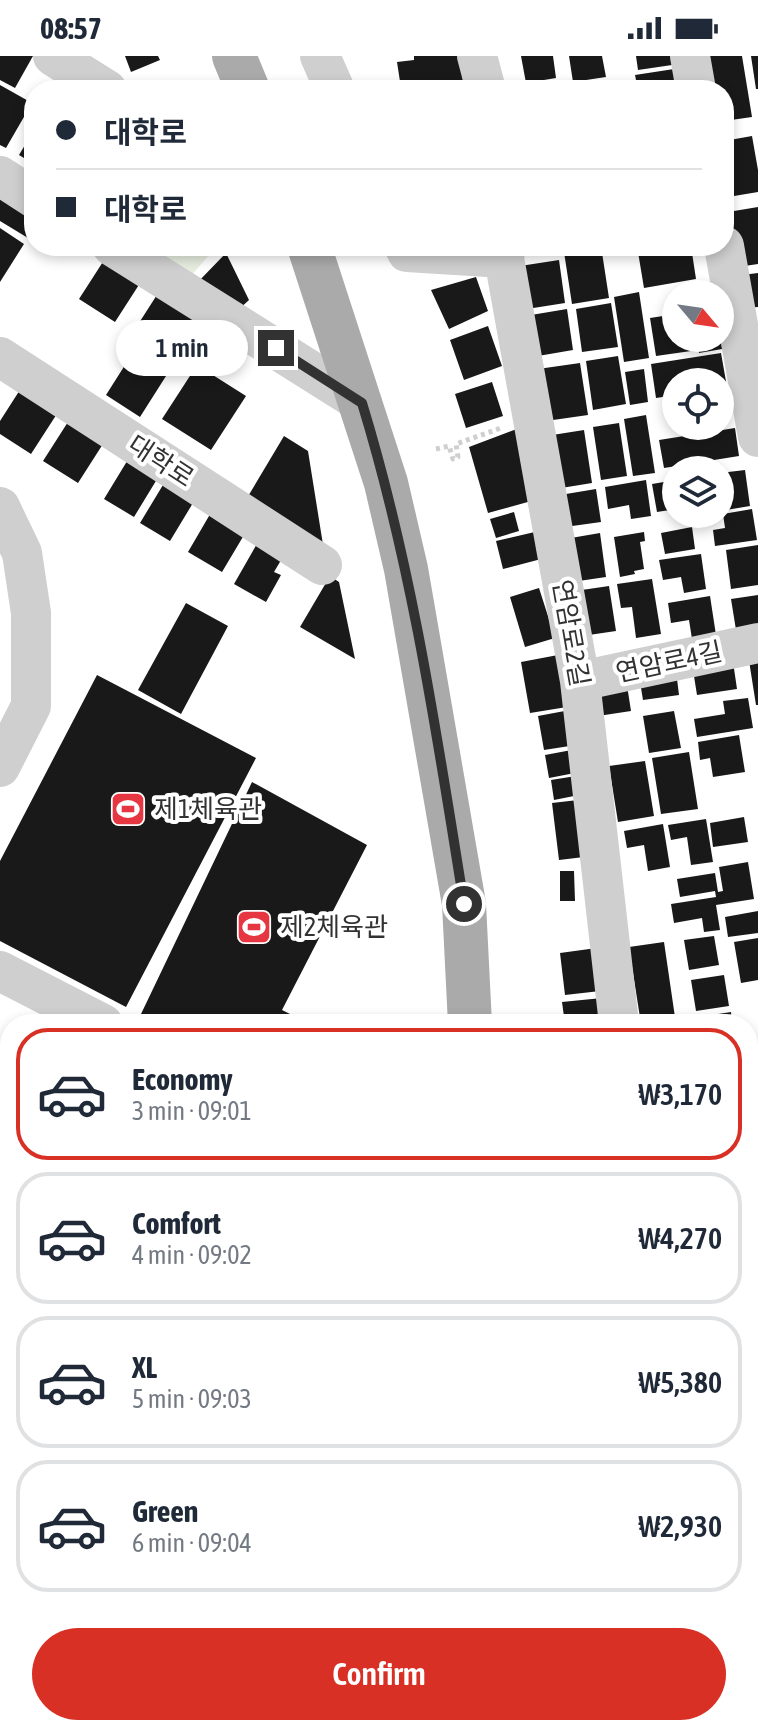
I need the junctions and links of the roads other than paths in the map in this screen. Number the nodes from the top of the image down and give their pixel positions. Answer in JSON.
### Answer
{"nodes":[{"id":1,"x":53,"y":56,"type":"edge"},
{"id":2,"x":234,"y":56,"type":"edge"},
{"id":3,"x":320,"y":56,"type":"edge"},
{"id":4,"x":477,"y":56,"type":"edge"},
{"id":5,"x":690,"y":56,"type":"edge"},
{"id":6,"x":91,"y":80,"type":"edge"},
{"id":7,"x":244,"y":80,"type":"edge"},
{"id":8,"x":331,"y":80,"type":"edge"},
{"id":9,"x":483,"y":80,"type":"edge"},
{"id":10,"x":694,"y":80,"type":"edge"},
{"id":11,"x":0,"y":176,"type":"edge"},
{"id":12,"x":24,"y":192,"type":"edge"},
{"id":13,"x":128,"y":256,"type":"edge"},
{"id":14,"x":312,"y":256,"type":"edge"},
{"id":15,"x":506,"y":256,"type":"edge"},
{"id":16,"x":726,"y":256,"type":"edge"},
{"id":17,"x":0,"y":357,"type":"edge"},
{"id":18,"x":362,"y":403,"type":"junction"},
{"id":19,"x":756,"y":415,"type":"edge"},
{"id":20,"x":0,"y":507,"type":"edge"},
{"id":21,"x":322,"y":565,"type":"dead end"},
{"id":22,"x":758,"y":643,"type":"edge"},
{"id":23,"x":580,"y":681,"type":"junction"},
{"id":24,"x":0,"y":767,"type":"edge"},
{"id":25,"x":1,"y":975,"type":"edge"},
{"id":26,"x":82,"y":1014,"type":"edge"},
{"id":27,"x":470,"y":1014,"type":"edge"},
{"id":28,"x":618,"y":1014,"type":"edge"}],
"edges":[{"from":1,"to":6,"type":"street"},
{"from":2,"to":7,"type":"main road"},
{"from":3,"to":8,"type":"street"},
{"from":4,"to":9,"type":"street"},
{"from":5,"to":10,"type":"street"},
{"from":11,"to":12,"type":"street"},
{"from":13,"to":18,"type":"street"},
{"from":14,"to":18,"type":"main road"},
{"from":15,"to":23,"type":"street","name":"연암로2길"},
{"from":16,"to":19,"type":"street"},
{"from":17,"to":21,"type":"street","name":"대학로"},
{"from":18,"to":27,"type":"main road"},
{"from":20,"to":24,"type":"street"},
{"from":22,"to":23,"type":"street","name":"연암로4길"},
{"from":23,"to":28,"type":"street","name":"연암로2길"},
{"from":25,"to":26,"type":"street"}]}
